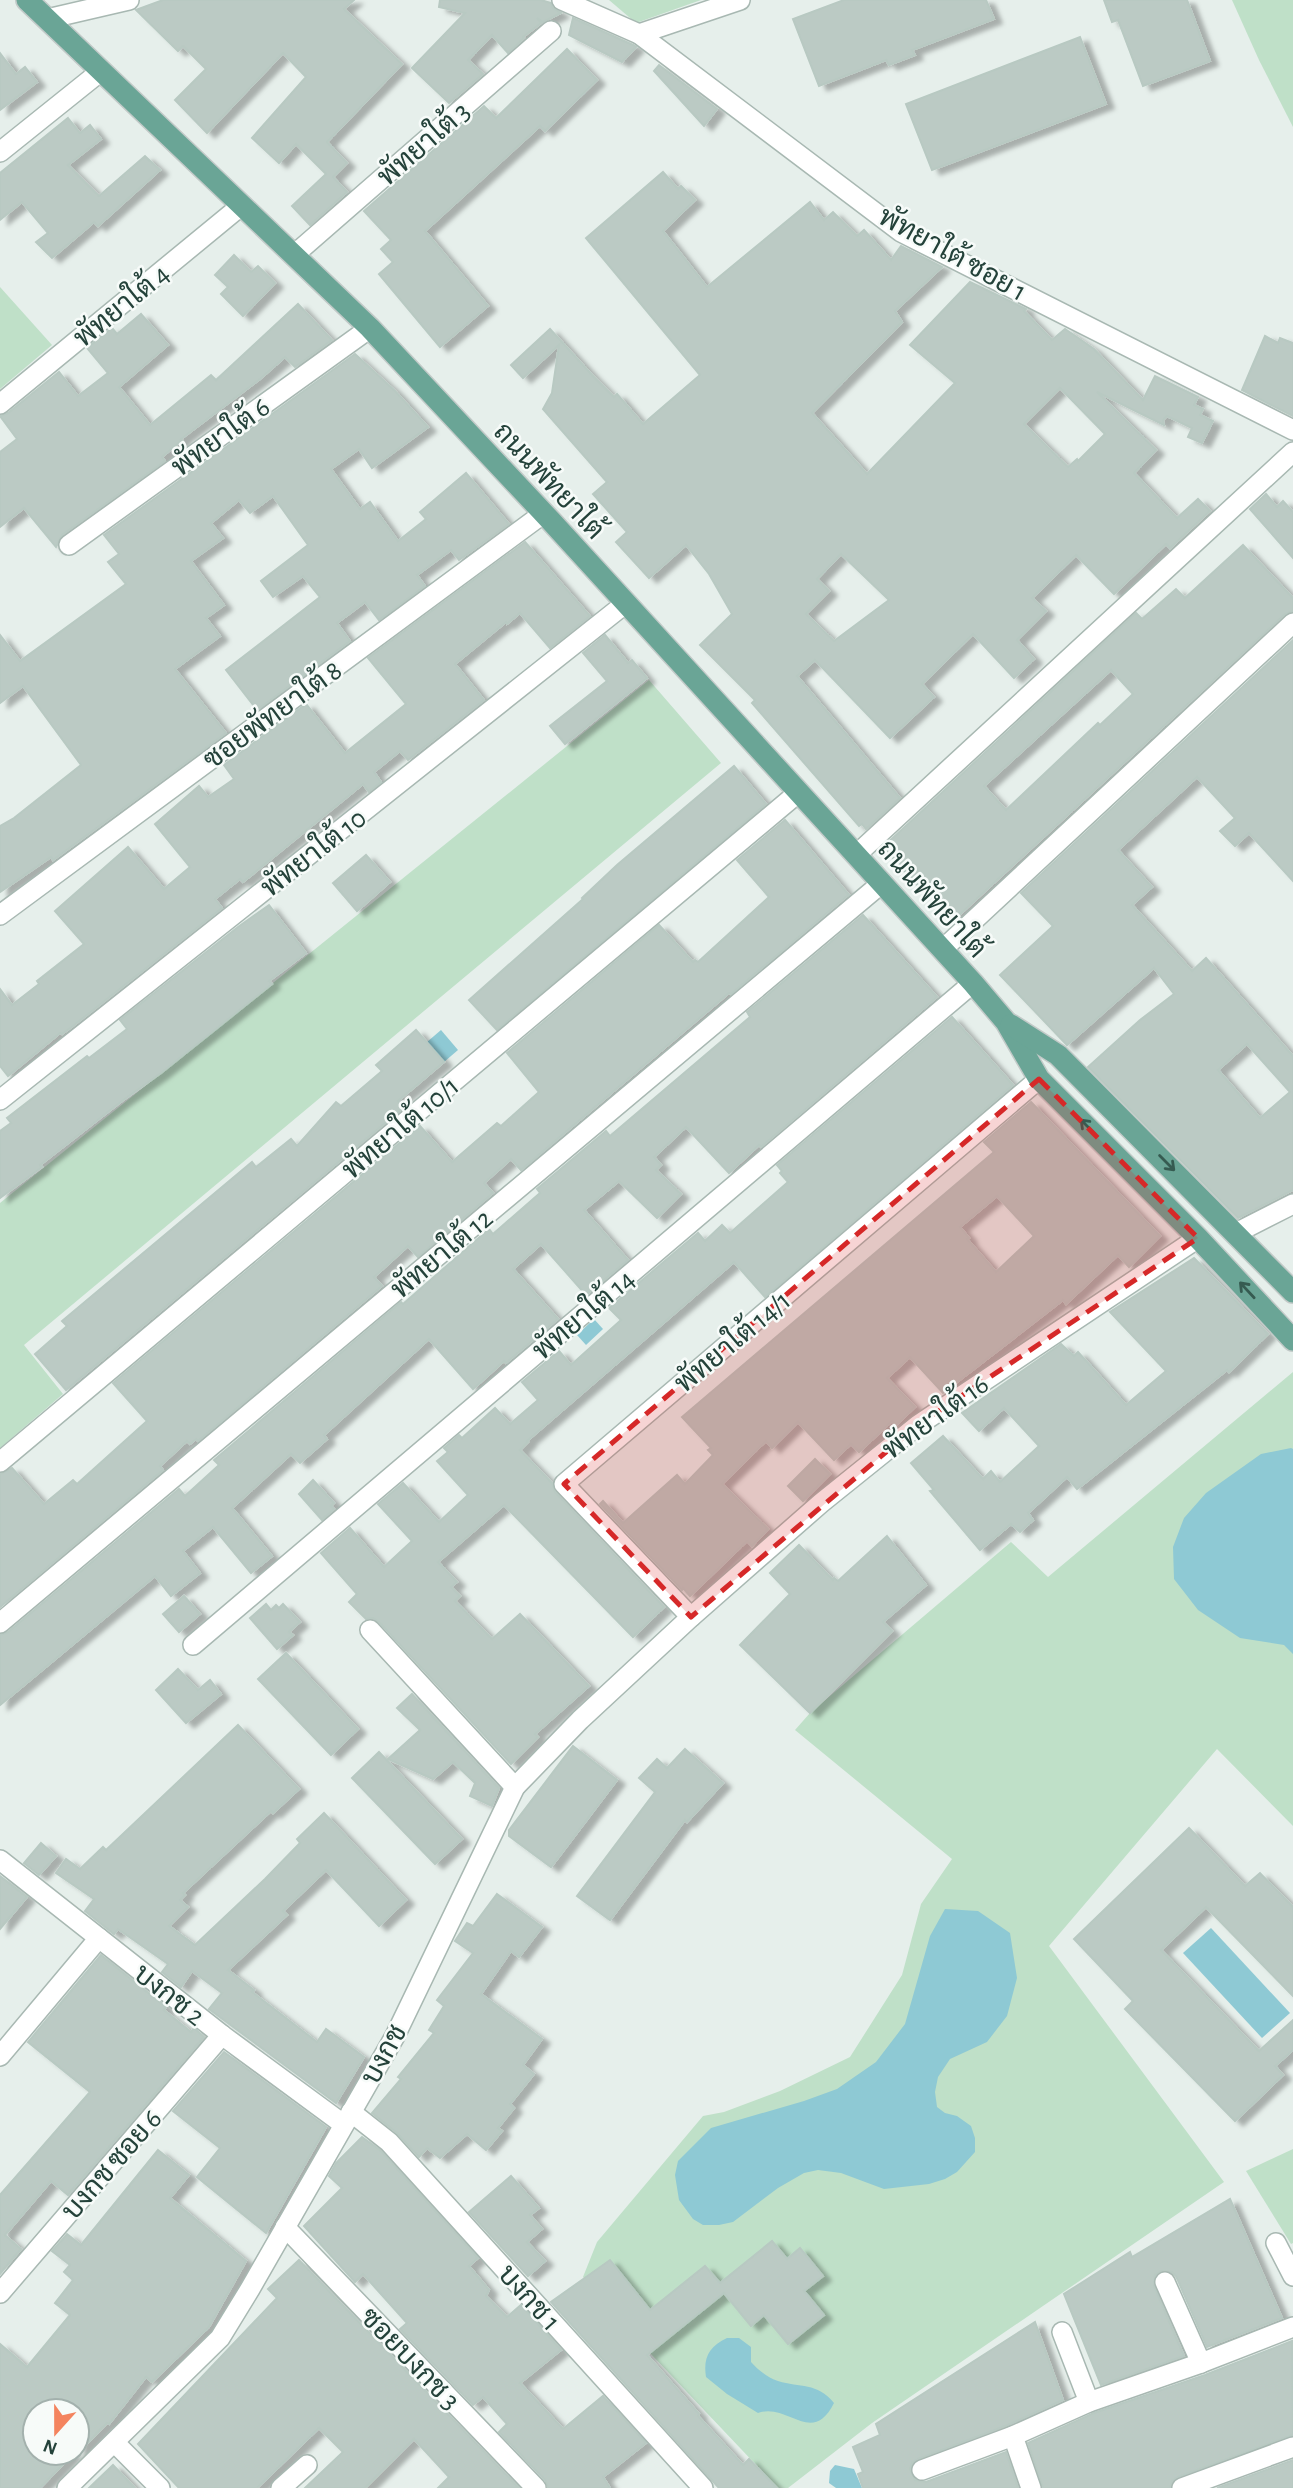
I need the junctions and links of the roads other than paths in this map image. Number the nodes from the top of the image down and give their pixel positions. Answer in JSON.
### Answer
{"nodes":[{"id":1,"x":27,"y":0,"type":"edge"},
{"id":2,"x":129,"y":0,"type":"edge"},
{"id":3,"x":562,"y":0,"type":"edge"},
{"id":4,"x":740,"y":0,"type":"edge"},
{"id":5,"x":47,"y":19,"type":"junction"},
{"id":6,"x":551,"y":31,"type":"dead end"},
{"id":7,"x":639,"y":34,"type":"junction"},
{"id":8,"x":101,"y":71,"type":"junction"},
{"id":9,"x":0,"y":152,"type":"edge"},
{"id":10,"x":242,"y":205,"type":"junction"},
{"id":11,"x":294,"y":255,"type":"junction"},
{"id":12,"x":370,"y":328,"type":"junction"},
{"id":13,"x":0,"y":404,"type":"edge"},
{"id":14,"x":1293,"y":430,"type":"edge"},
{"id":15,"x":1293,"y":452,"type":"edge"},
{"id":16,"x":544,"y":513,"type":"junction"},
{"id":17,"x":69,"y":545,"type":"dead end"},
{"id":18,"x":626,"y":603,"type":"junction"},
{"id":19,"x":1293,"y":623,"type":"edge"},
{"id":20,"x":799,"y":792,"type":"junction"},
{"id":21,"x":856,"y":855,"type":"junction"},
{"id":22,"x":882,"y":883,"type":"junction"},
{"id":23,"x":0,"y":915,"type":"edge"},
{"id":24,"x":943,"y":949,"type":"junction"},
{"id":25,"x":973,"y":983,"type":"junction"},
{"id":26,"x":1006,"y":1023,"type":"junction"},
{"id":27,"x":1040,"y":1079,"type":"junction"},
{"id":28,"x":0,"y":1100,"type":"edge"},
{"id":29,"x":1293,"y":1204,"type":"edge"},
{"id":30,"x":1236,"y":1233,"type":"junction"},
{"id":31,"x":1198,"y":1238,"type":"junction"},
{"id":32,"x":1293,"y":1292,"type":"edge"},
{"id":33,"x":1293,"y":1340,"type":"edge"},
{"id":34,"x":0,"y":1462,"type":"edge"},
{"id":35,"x":691,"y":1617,"type":"junction"},
{"id":36,"x":0,"y":1623,"type":"edge"},
{"id":37,"x":370,"y":1630,"type":"dead end"},
{"id":38,"x":193,"y":1645,"type":"dead end"},
{"id":39,"x":515,"y":1787,"type":"junction"},
{"id":40,"x":0,"y":1860,"type":"edge"},
{"id":41,"x":99,"y":1938,"type":"junction"},
{"id":42,"x":222,"y":2035,"type":"junction"},
{"id":43,"x":0,"y":2056,"type":"edge"},
{"id":44,"x":347,"y":2118,"type":"junction"},
{"id":45,"x":285,"y":2227,"type":"junction"},
{"id":46,"x":1276,"y":2243,"type":"dead end"},
{"id":47,"x":1293,"y":2276,"type":"edge"},
{"id":48,"x":1165,"y":2282,"type":"dead end"},
{"id":49,"x":0,"y":2293,"type":"edge"},
{"id":50,"x":1293,"y":2327,"type":"edge"},
{"id":51,"x":1062,"y":2332,"type":"dead end"},
{"id":52,"x":1201,"y":2363,"type":"junction"},
{"id":53,"x":1089,"y":2402,"type":"junction"},
{"id":54,"x":1013,"y":2436,"type":"junction"},
{"id":55,"x":114,"y":2443,"type":"junction"},
{"id":56,"x":1293,"y":2447,"type":"edge"},
{"id":57,"x":307,"y":2465,"type":"dead end"},
{"id":58,"x":922,"y":2470,"type":"dead end"},
{"id":59,"x":67,"y":2488,"type":"edge"},
{"id":60,"x":160,"y":2488,"type":"edge"},
{"id":61,"x":281,"y":2488,"type":"edge"},
{"id":62,"x":536,"y":2488,"type":"edge"},
{"id":63,"x":703,"y":2488,"type":"edge"},
{"id":64,"x":1031,"y":2488,"type":"edge"},
{"id":65,"x":1182,"y":2488,"type":"edge"}],
"edges":[{"from":1,"to":5,"type":"main road","name":"ถนนพัทยาใต้"},
{"from":2,"to":5,"type":"street"},
{"from":3,"to":7,"type":"street","name":"พัทยาใต้ ซอย 1"},
{"from":4,"to":7,"type":"street"},
{"from":5,"to":8,"type":"main road","name":"ถนนพัทยาใต้"},
{"from":6,"to":11,"type":"street","name":"พัทยาใต้ 3"},
{"from":7,"to":14,"type":"street","name":"พัทยาใต้ ซอย 1"},
{"from":8,"to":9,"type":"street"},
{"from":8,"to":10,"type":"main road","name":"ถนนพัทยาใต้"},
{"from":10,"to":11,"type":"main road","name":"ถนนพัทยาใต้"},
{"from":10,"to":13,"type":"street","name":"พัทยาใต้ 4"},
{"from":11,"to":12,"type":"main road","name":"ถนนพัทยาใต้"},
{"from":12,"to":16,"type":"main road","name":"ถนนพัทยาใต้"},
{"from":12,"to":17,"type":"street","name":"พัทยาใต้ 6"},
{"from":15,"to":21,"type":"street"},
{"from":16,"to":18,"type":"main road","name":"ถนนพัทยาใต้"},
{"from":16,"to":23,"type":"street","name":"ซอยพัทยาใต้ 8"},
{"from":18,"to":20,"type":"main road","name":"ถนนพัทยาใต้"},
{"from":18,"to":28,"type":"street","name":"พัทยาใต้ 10"},
{"from":19,"to":24,"type":"street"},
{"from":20,"to":21,"type":"main road","name":"ถนนพัทยาใต้"},
{"from":20,"to":34,"type":"street","name":"พัทยาใต้ 10/1"},
{"from":21,"to":22,"type":"main road","name":"ถนนพัทยาใต้"},
{"from":22,"to":24,"type":"main road","name":"ถนนพัทยาใต้"},
{"from":22,"to":36,"type":"street","name":"พัทยาใต้ 12"},
{"from":24,"to":25,"type":"main road","name":"ถนนพัทยาใต้"},
{"from":25,"to":26,"type":"main road","name":"ถนนพัทยาใต้"},
{"from":25,"to":38,"type":"street","name":"พัทยาใต้ 14"},
{"from":26,"to":27,"type":"main road","name":"ถนนพัทยาใต้"},
{"from":26,"to":30,"type":"main road","name":"ถนนพัทยาใต้","one_way":true},
{"from":31,"to":27,"type":"main road","name":"ถนนพัทยาใต้","one_way":true},
{"from":27,"to":35,"type":"street","name":"พัทยาใต้ 14/1"},
{"from":29,"to":30,"type":"street"},
{"from":30,"to":32,"type":"main road","name":"ถนนพัทยาใต้"},
{"from":33,"to":31,"type":"main road","name":"ถนนพัทยาใต้","one_way":true},
{"from":31,"to":35,"type":"street","name":"พัทยาใต้ 16"},
{"from":35,"to":39,"type":"street","name":"บงกช"},
{"from":37,"to":39,"type":"street"},
{"from":39,"to":44,"type":"street","name":"บงกช"},
{"from":40,"to":41,"type":"street","name":"บงกช 2"},
{"from":41,"to":42,"type":"street","name":"บงกช 2"},
{"from":41,"to":43,"type":"street"},
{"from":42,"to":44,"type":"street","name":"บงกช 2"},
{"from":42,"to":49,"type":"street","name":"บงกช ซอย 6"},
{"from":44,"to":45,"type":"street","name":"บงกช"},
{"from":44,"to":63,"type":"street","name":"บงกช 1"},
{"from":45,"to":55,"type":"street","name":"บงกช"},
{"from":45,"to":62,"type":"street","name":"ซอยบงกช 3"},
{"from":46,"to":47,"type":"street"},
{"from":48,"to":52,"type":"street"},
{"from":50,"to":52,"type":"street"},
{"from":51,"to":53,"type":"street"},
{"from":52,"to":53,"type":"street"},
{"from":53,"to":54,"type":"street"},
{"from":54,"to":58,"type":"street"},
{"from":54,"to":64,"type":"street"},
{"from":55,"to":59,"type":"street","name":"บงกช"},
{"from":55,"to":60,"type":"street"},
{"from":56,"to":65,"type":"street"},
{"from":57,"to":61,"type":"street"}]}
